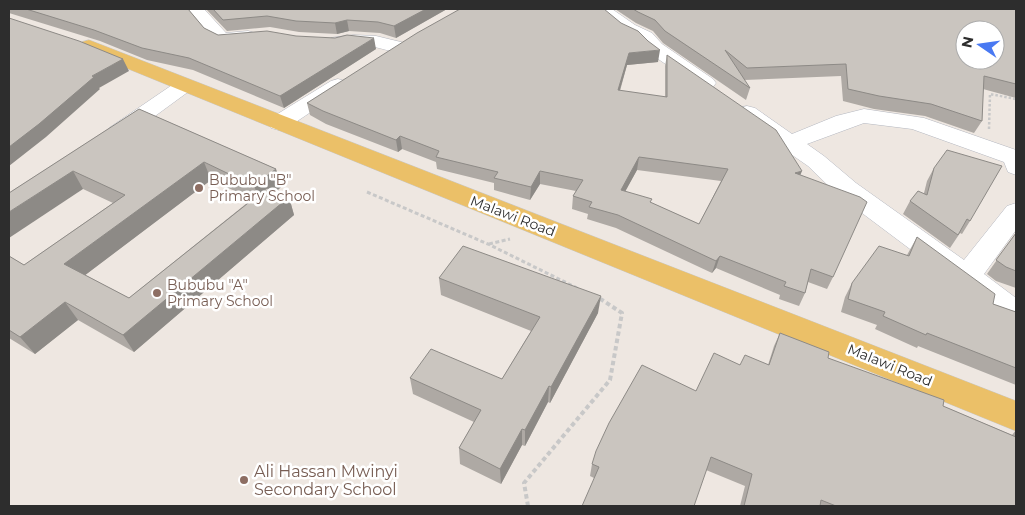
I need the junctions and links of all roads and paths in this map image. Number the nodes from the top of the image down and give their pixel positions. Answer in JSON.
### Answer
{"nodes":[{"id":1,"x":195,"y":9,"type":"edge"},
{"id":2,"x":602,"y":9,"type":"edge"},
{"id":3,"x":418,"y":35,"type":"edge"},
{"id":4,"x":265,"y":36,"type":"edge"},
{"id":5,"x":64,"y":38,"type":"edge"},
{"id":6,"x":316,"y":41,"type":"edge"},
{"id":7,"x":398,"y":47,"type":"junction"},
{"id":8,"x":374,"y":62,"type":"edge"},
{"id":9,"x":350,"y":77,"type":"edge"},
{"id":10,"x":185,"y":85,"type":"junction"},
{"id":11,"x":984,"y":91,"type":"edge"},
{"id":12,"x":990,"y":94,"type":"junction"},
{"id":13,"x":1016,"y":99,"type":"edge"},
{"id":14,"x":278,"y":123,"type":"junction"},
{"id":15,"x":791,"y":142,"type":"junction"},
{"id":16,"x":96,"y":147,"type":"edge"},
{"id":17,"x":988,"y":148,"type":"junction"},
{"id":18,"x":1016,"y":160,"type":"edge"},
{"id":19,"x":367,"y":192,"type":"dead end"},
{"id":20,"x":1016,"y":212,"type":"edge"},
{"id":21,"x":967,"y":276,"type":"junction"},
{"id":22,"x":586,"y":292,"type":"edge"},
{"id":23,"x":595,"y":296,"type":"edge"},
{"id":24,"x":1016,"y":313,"type":"edge"},
{"id":25,"x":1016,"y":416,"type":"edge"},
{"id":26,"x":528,"y":506,"type":"edge"}],
"edges":[{"from":1,"to":4,"type":"street"},
{"from":2,"to":15,"type":"street"},
{"from":3,"to":7,"type":"street"},
{"from":5,"to":10,"type":"main road","name":"Malawi Road"},
{"from":6,"to":7,"type":"street"},
{"from":7,"to":8,"type":"street"},
{"from":9,"to":14,"type":"street"},
{"from":10,"to":14,"type":"main road","name":"Malawi Road"},
{"from":10,"to":16,"type":"street"},
{"from":11,"to":12,"type":"path"},
{"from":12,"to":13,"type":"path"},
{"from":12,"to":17,"type":"path"},
{"from":14,"to":25,"type":"main road","name":"Malawi Road"},
{"from":15,"to":17,"type":"street"},
{"from":15,"to":21,"type":"street"},
{"from":17,"to":18,"type":"street"},
{"from":19,"to":22,"type":"path"},
{"from":20,"to":21,"type":"street"},
{"from":21,"to":24,"type":"street"},
{"from":23,"to":26,"type":"path"}]}
